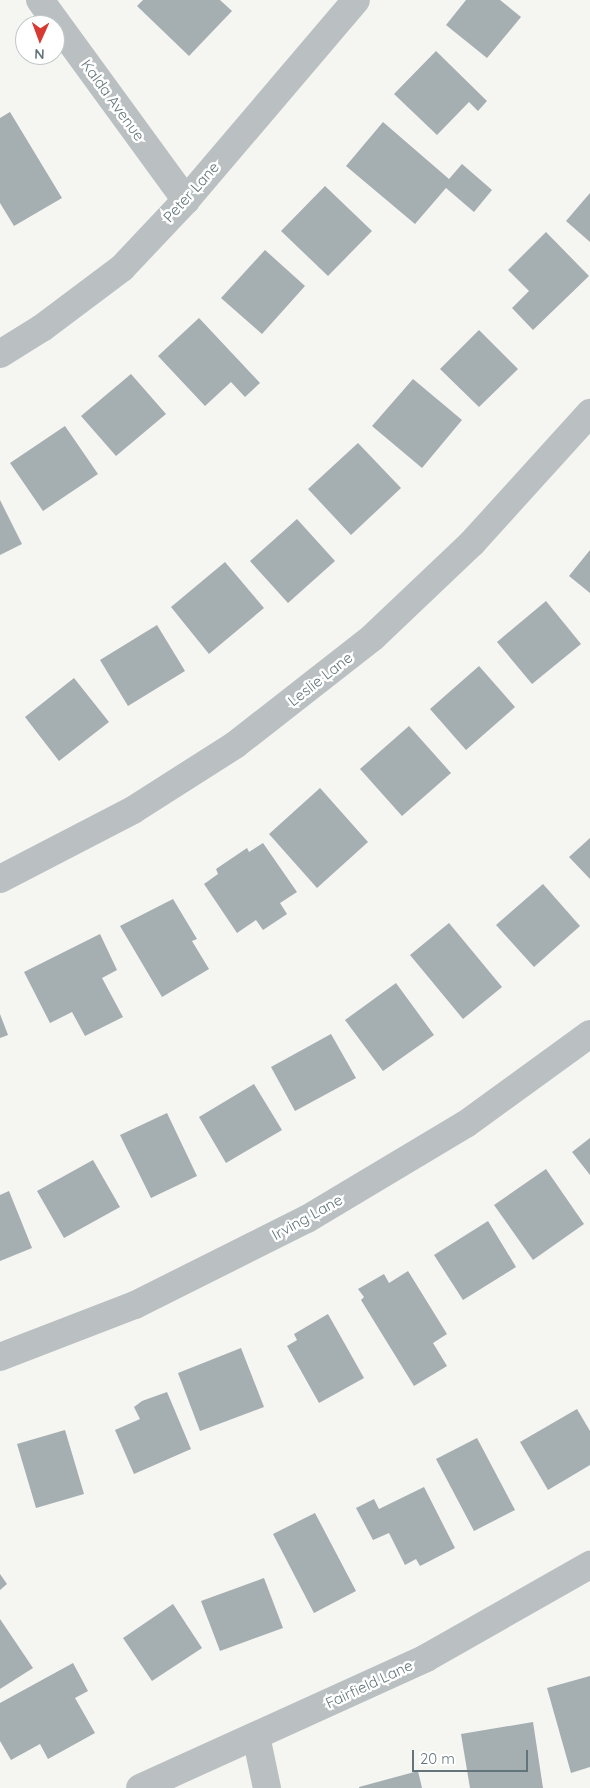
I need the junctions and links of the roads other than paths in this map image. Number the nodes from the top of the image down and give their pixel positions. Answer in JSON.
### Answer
{"nodes":[{"id":1,"x":40,"y":0,"type":"edge"},
{"id":2,"x":356,"y":0,"type":"edge"},
{"id":3,"x":186,"y":200,"type":"junction"},
{"id":4,"x":0,"y":354,"type":"edge"},
{"id":5,"x":590,"y":413,"type":"edge"},
{"id":6,"x":0,"y":879,"type":"edge"},
{"id":7,"x":590,"y":1034,"type":"edge"},
{"id":8,"x":0,"y":1357,"type":"edge"},
{"id":9,"x":590,"y":1565,"type":"edge"},
{"id":10,"x":256,"y":1736,"type":"junction"},
{"id":11,"x":140,"y":1788,"type":"edge"},
{"id":12,"x":267,"y":1788,"type":"edge"}],
"edges":[{"from":1,"to":3,"type":"street","name":"Kalda Avenue"},
{"from":2,"to":3,"type":"street","name":"Peter Lane"},
{"from":3,"to":4,"type":"street","name":"Peter Lane"},
{"from":5,"to":6,"type":"street","name":"Leslie Lane"},
{"from":7,"to":8,"type":"street","name":"Irving Lane"},
{"from":9,"to":10,"type":"street","name":"Fairfield Lane"},
{"from":10,"to":11,"type":"street","name":"Fairfield Lane"},
{"from":10,"to":12,"type":"street"}]}
